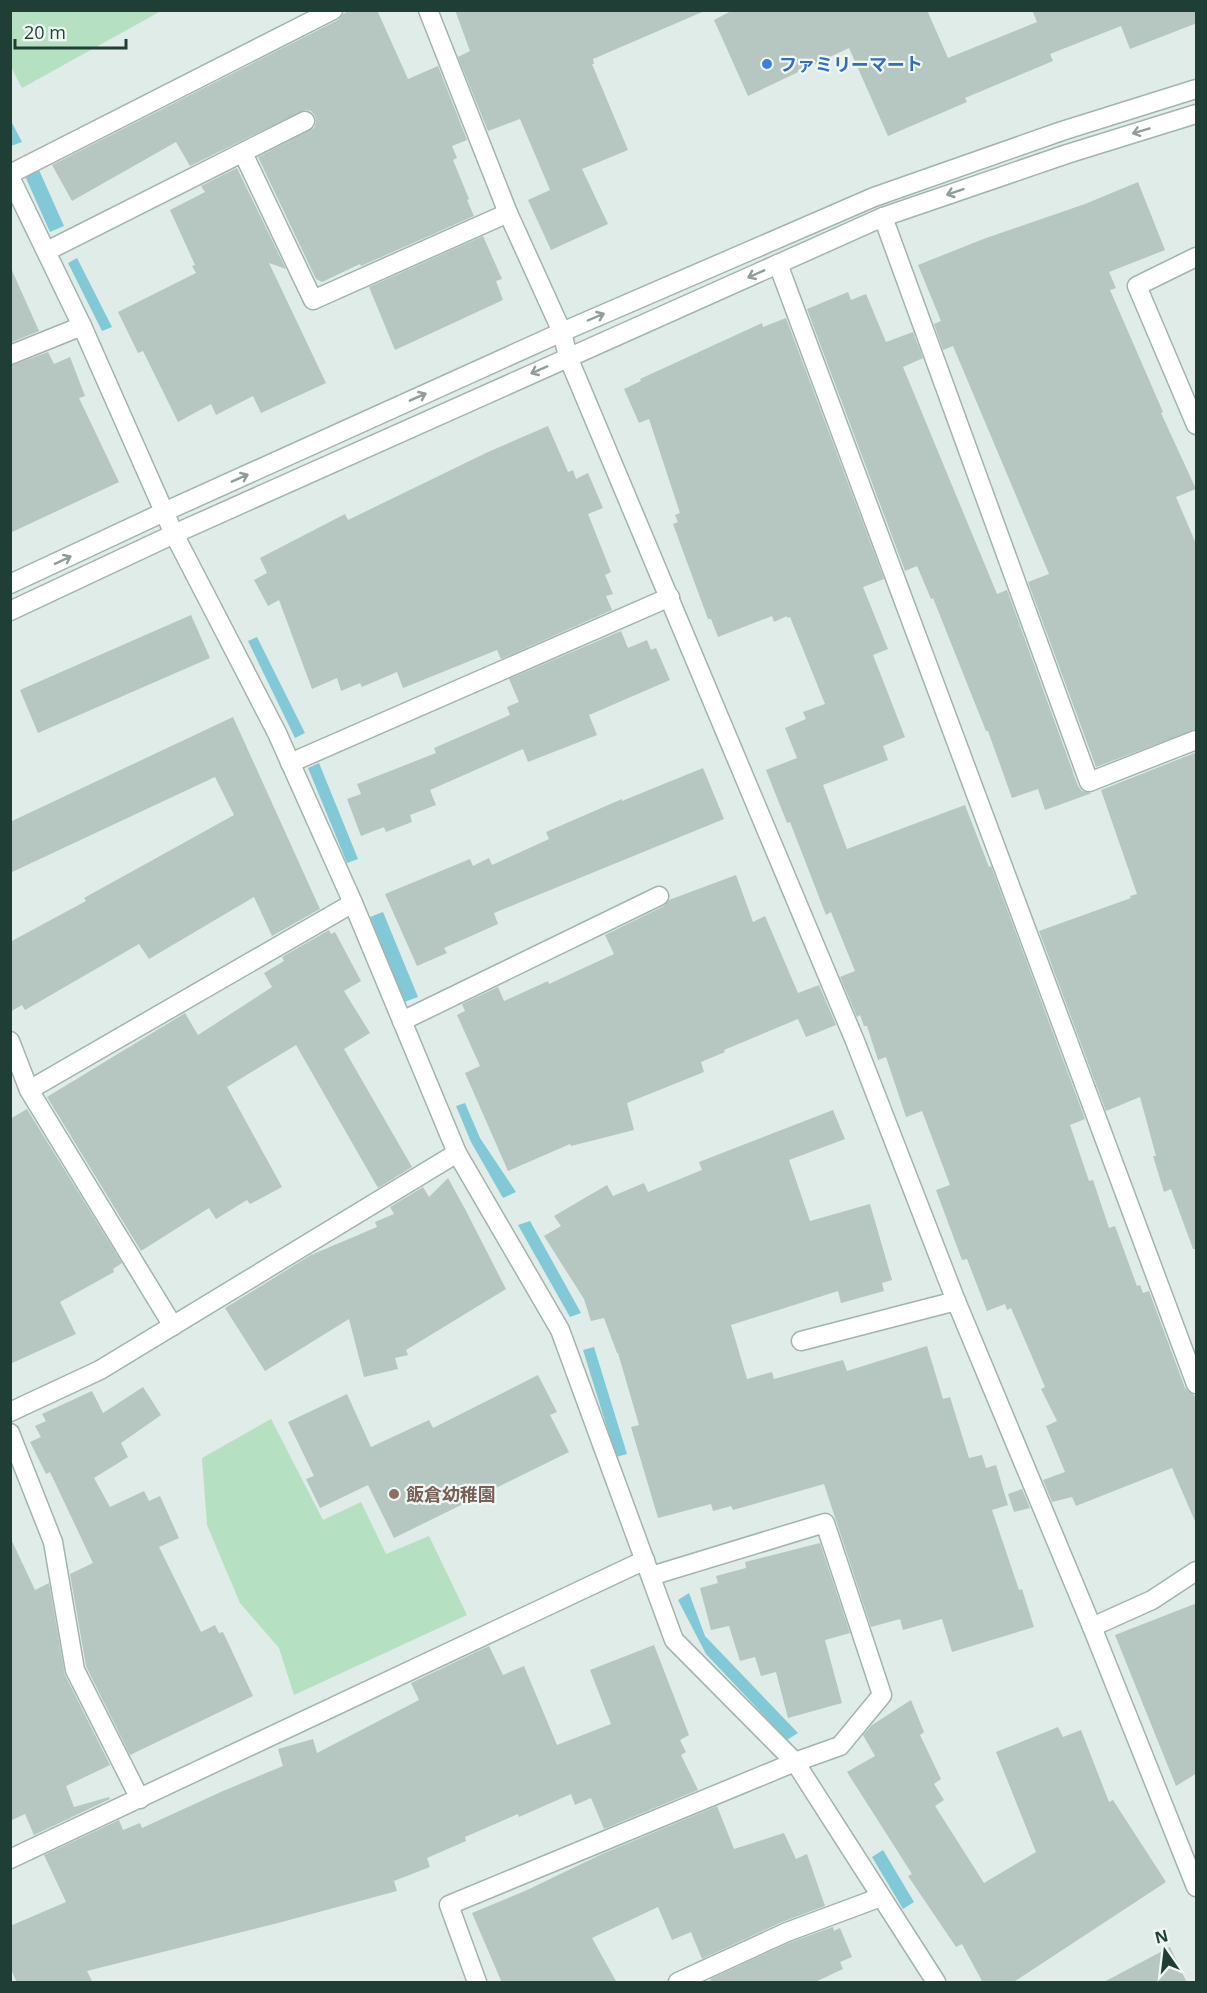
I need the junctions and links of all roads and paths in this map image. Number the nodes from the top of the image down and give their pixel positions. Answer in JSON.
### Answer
{"nodes":[{"id":1,"x":333,"y":10,"type":"edge"},
{"id":2,"x":428,"y":10,"type":"edge"},
{"id":3,"x":1197,"y":89,"type":"edge"},
{"id":4,"x":1197,"y":114,"type":"edge"},
{"id":5,"x":305,"y":121,"type":"dead end"},
{"id":6,"x":243,"y":153,"type":"junction"},
{"id":7,"x":10,"y":175,"type":"edge"},
{"id":8,"x":508,"y":213,"type":"junction"},
{"id":9,"x":883,"y":217,"type":"junction"},
{"id":10,"x":47,"y":251,"type":"junction"},
{"id":11,"x":1197,"y":256,"type":"edge"},
{"id":12,"x":778,"y":264,"type":"junction"},
{"id":13,"x":82,"y":326,"type":"junction"},
{"id":14,"x":562,"y":332,"type":"junction"},
{"id":15,"x":10,"y":355,"type":"edge"},
{"id":16,"x":568,"y":357,"type":"junction"},
{"id":17,"x":1197,"y":425,"type":"edge"},
{"id":18,"x":164,"y":512,"type":"junction"},
{"id":19,"x":174,"y":534,"type":"junction"},
{"id":20,"x":10,"y":584,"type":"edge"},
{"id":21,"x":670,"y":597,"type":"junction"},
{"id":22,"x":10,"y":611,"type":"edge"},
{"id":23,"x":1197,"y":740,"type":"edge"},
{"id":24,"x":290,"y":763,"type":"junction"},
{"id":25,"x":659,"y":896,"type":"dead end"},
{"id":26,"x":353,"y":903,"type":"junction"},
{"id":27,"x":402,"y":1021,"type":"junction"},
{"id":28,"x":10,"y":1041,"type":"edge"},
{"id":29,"x":29,"y":1090,"type":"junction"},
{"id":30,"x":457,"y":1153,"type":"junction"},
{"id":31,"x":956,"y":1301,"type":"junction"},
{"id":32,"x":173,"y":1326,"type":"junction"},
{"id":33,"x":801,"y":1341,"type":"dead end"},
{"id":34,"x":1197,"y":1384,"type":"edge"},
{"id":35,"x":10,"y":1412,"type":"edge"},
{"id":36,"x":10,"y":1434,"type":"edge"},
{"id":37,"x":648,"y":1568,"type":"junction"},
{"id":38,"x":1197,"y":1571,"type":"edge"},
{"id":39,"x":1092,"y":1627,"type":"junction"},
{"id":40,"x":795,"y":1762,"type":"junction"},
{"id":41,"x":140,"y":1799,"type":"junction"},
{"id":42,"x":10,"y":1859,"type":"edge"},
{"id":43,"x":1197,"y":1887,"type":"edge"},
{"id":44,"x":881,"y":1897,"type":"junction"},
{"id":45,"x":477,"y":1983,"type":"edge"},
{"id":46,"x":678,"y":1983,"type":"edge"},
{"id":47,"x":936,"y":1983,"type":"edge"}],
"edges":[{"from":1,"to":7,"type":"street"},
{"from":2,"to":8,"type":"street"},
{"from":14,"to":3,"type":"street","one_way":true},
{"from":4,"to":9,"type":"street","one_way":true},
{"from":5,"to":6,"type":"street"},
{"from":6,"to":8,"type":"street"},
{"from":6,"to":10,"type":"street"},
{"from":7,"to":10,"type":"street"},
{"from":8,"to":14,"type":"street"},
{"from":9,"to":12,"type":"street"},
{"from":9,"to":23,"type":"street"},
{"from":10,"to":13,"type":"street"},
{"from":11,"to":17,"type":"street"},
{"from":12,"to":16,"type":"street","one_way":true},
{"from":12,"to":34,"type":"street"},
{"from":13,"to":15,"type":"street"},
{"from":13,"to":18,"type":"street"},
{"from":14,"to":16,"type":"street"},
{"from":18,"to":14,"type":"street","one_way":true},
{"from":16,"to":19,"type":"street","one_way":true},
{"from":16,"to":21,"type":"street"},
{"from":18,"to":19,"type":"street"},
{"from":20,"to":18,"type":"street","one_way":true},
{"from":19,"to":22,"type":"street"},
{"from":19,"to":24,"type":"street"},
{"from":21,"to":24,"type":"street"},
{"from":21,"to":31,"type":"street"},
{"from":24,"to":26,"type":"street"},
{"from":25,"to":27,"type":"street"},
{"from":26,"to":27,"type":"street"},
{"from":26,"to":29,"type":"street"},
{"from":27,"to":30,"type":"street"},
{"from":28,"to":29,"type":"street"},
{"from":29,"to":32,"type":"street"},
{"from":30,"to":32,"type":"street"},
{"from":30,"to":37,"type":"street"},
{"from":31,"to":33,"type":"street"},
{"from":31,"to":39,"type":"street"},
{"from":32,"to":35,"type":"street"},
{"from":36,"to":41,"type":"street"},
{"from":37,"to":40,"type":"street"},
{"from":37,"to":40,"type":"street"},
{"from":37,"to":41,"type":"street"},
{"from":38,"to":39,"type":"street"},
{"from":39,"to":43,"type":"street"},
{"from":40,"to":44,"type":"street"},
{"from":40,"to":45,"type":"street"},
{"from":41,"to":42,"type":"street"},
{"from":44,"to":46,"type":"street"},
{"from":44,"to":47,"type":"street"}]}
